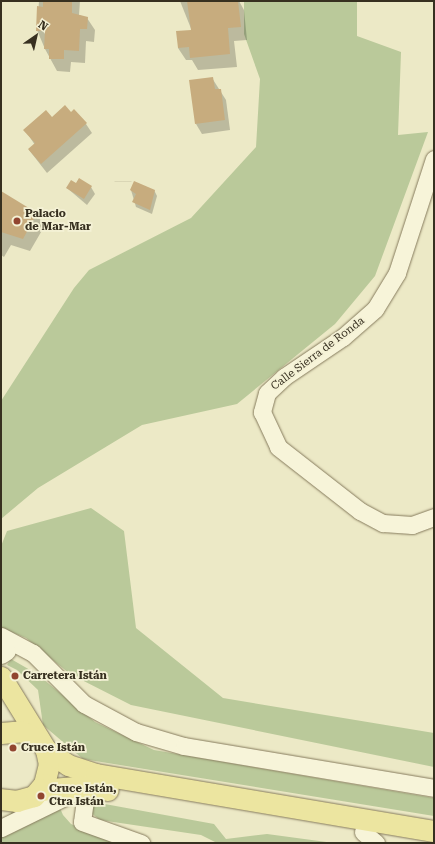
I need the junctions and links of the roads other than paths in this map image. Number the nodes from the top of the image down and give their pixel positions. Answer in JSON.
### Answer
{"nodes":[{"id":1,"x":434,"y":159,"type":"edge"},
{"id":2,"x":434,"y":517,"type":"edge"},
{"id":3,"x":2,"y":648,"type":"edge"},
{"id":4,"x":1,"y":678,"type":"edge"},
{"id":5,"x":1,"y":702,"type":"edge"},
{"id":6,"x":1,"y":708,"type":"edge"},
{"id":7,"x":1,"y":733,"type":"edge"},
{"id":8,"x":44,"y":747,"type":"junction"},
{"id":9,"x":87,"y":786,"type":"junction"},
{"id":10,"x":434,"y":788,"type":"edge"},
{"id":11,"x":40,"y":790,"type":"junction"},
{"id":12,"x":1,"y":799,"type":"edge"},
{"id":13,"x":1,"y":828,"type":"edge"},
{"id":14,"x":434,"y":831,"type":"edge"},
{"id":15,"x":370,"y":837,"type":"edge"},
{"id":16,"x":141,"y":843,"type":"edge"},
{"id":17,"x":434,"y":843,"type":"edge"}],
"edges":[{"from":1,"to":2,"type":"street","name":"Calle Sierra de Ronda"},
{"from":3,"to":10,"type":"street"},
{"from":4,"to":8,"type":"main road"},
{"from":5,"to":6,"type":"main road"},
{"from":7,"to":8,"type":"main road"},
{"from":8,"to":11,"type":"main road"},
{"from":8,"to":14,"type":"main road"},
{"from":9,"to":11,"type":"main road"},
{"from":9,"to":13,"type":"street"},
{"from":9,"to":15,"type":"main road"},
{"from":9,"to":16,"type":"street"},
{"from":11,"to":12,"type":"main road"},
{"from":15,"to":17,"type":"main road"}]}
